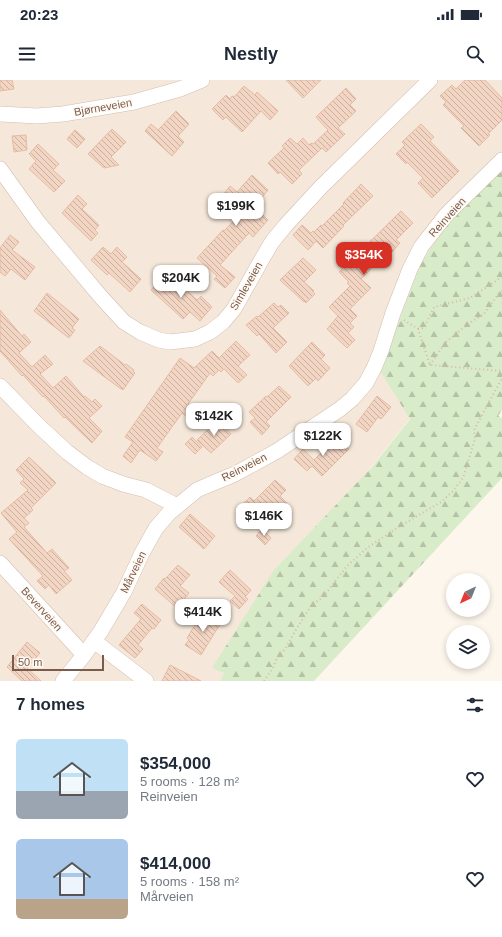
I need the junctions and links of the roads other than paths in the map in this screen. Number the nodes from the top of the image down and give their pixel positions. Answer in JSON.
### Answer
{"nodes":[{"id":1,"x":202,"y":80,"type":"edge"},
{"id":2,"x":430,"y":80,"type":"edge"},
{"id":3,"x":0,"y":114,"type":"edge"},
{"id":4,"x":502,"y":160,"type":"edge"},
{"id":5,"x":0,"y":169,"type":"edge"},
{"id":6,"x":0,"y":386,"type":"edge"},
{"id":7,"x":177,"y":506,"type":"junction"},
{"id":8,"x":0,"y":563,"type":"edge"},
{"id":9,"x":94,"y":641,"type":"junction"},
{"id":10,"x":84,"y":655,"type":"junction"},
{"id":11,"x":63,"y":681,"type":"edge"},
{"id":12,"x":146,"y":681,"type":"edge"}],
"edges":[{"from":1,"to":3,"type":"street","name":"Bjørneveien"},
{"from":2,"to":5,"type":"street","name":"Simleveien"},
{"from":4,"to":7,"type":"street","name":"Reinveien"},
{"from":6,"to":7,"type":"street"},
{"from":7,"to":9,"type":"street","name":"Mårveien"},
{"from":8,"to":10,"type":"street","name":"Beverveien"},
{"from":9,"to":10,"type":"street","name":"Mårveien"},
{"from":9,"to":12,"type":"street"},
{"from":10,"to":11,"type":"street","name":"Mårveien"}]}
